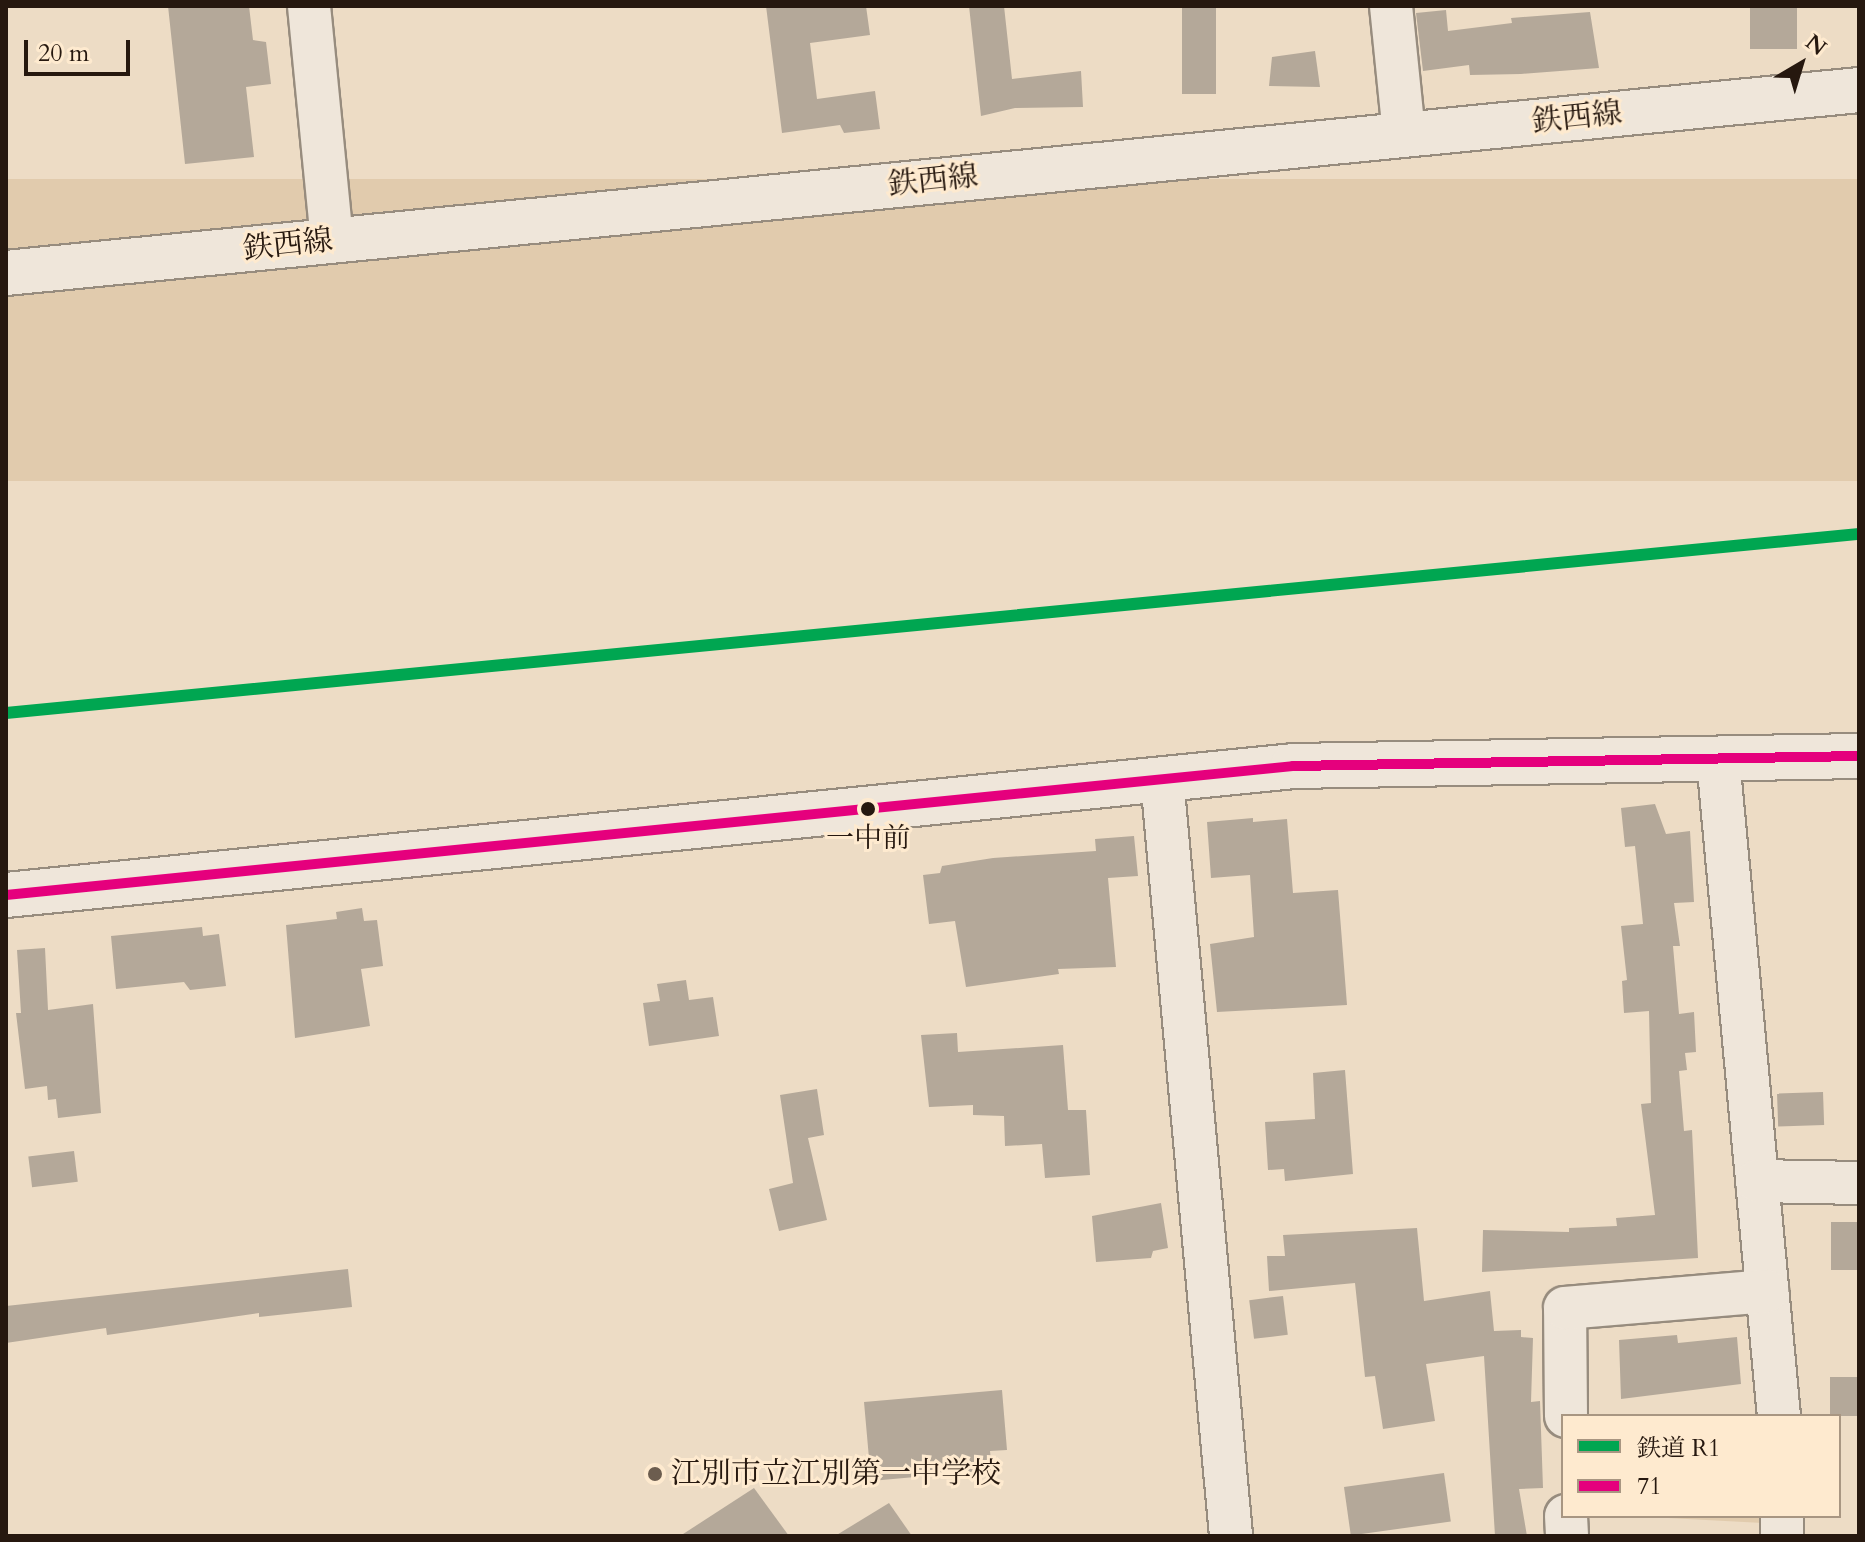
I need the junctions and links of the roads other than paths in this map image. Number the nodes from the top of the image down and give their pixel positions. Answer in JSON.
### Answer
{"nodes":[{"id":1,"x":309,"y":6,"type":"edge"},
{"id":2,"x":1391,"y":6,"type":"edge"},
{"id":3,"x":1859,"y":90,"type":"edge"},
{"id":4,"x":1404,"y":135,"type":"junction"},
{"id":5,"x":332,"y":240,"type":"junction"},
{"id":6,"x":6,"y":273,"type":"edge"},
{"id":7,"x":1859,"y":756,"type":"edge"},
{"id":8,"x":1718,"y":759,"type":"junction"},
{"id":9,"x":1162,"y":779,"type":"junction"},
{"id":10,"x":6,"y":895,"type":"edge"},
{"id":11,"x":1757,"y":1181,"type":"junction"},
{"id":12,"x":1859,"y":1183,"type":"edge"},
{"id":13,"x":1767,"y":1291,"type":"junction"},
{"id":14,"x":1566,"y":1414,"type":"edge"},
{"id":15,"x":1779,"y":1414,"type":"edge"},
{"id":16,"x":1231,"y":1536,"type":"edge"}],
"edges":[{"from":1,"to":5,"type":"street"},
{"from":2,"to":4,"type":"street"},
{"from":3,"to":4,"type":"street","name":"鉄西線"},
{"from":4,"to":5,"type":"street","name":"鉄西線"},
{"from":5,"to":6,"type":"street","name":"鉄西線"},
{"from":7,"to":8,"type":"street"},
{"from":8,"to":9,"type":"street"},
{"from":8,"to":11,"type":"street"},
{"from":9,"to":10,"type":"street"},
{"from":9,"to":16,"type":"street"},
{"from":11,"to":12,"type":"street"},
{"from":11,"to":13,"type":"street"},
{"from":13,"to":14,"type":"street"},
{"from":13,"to":15,"type":"street"}]}
